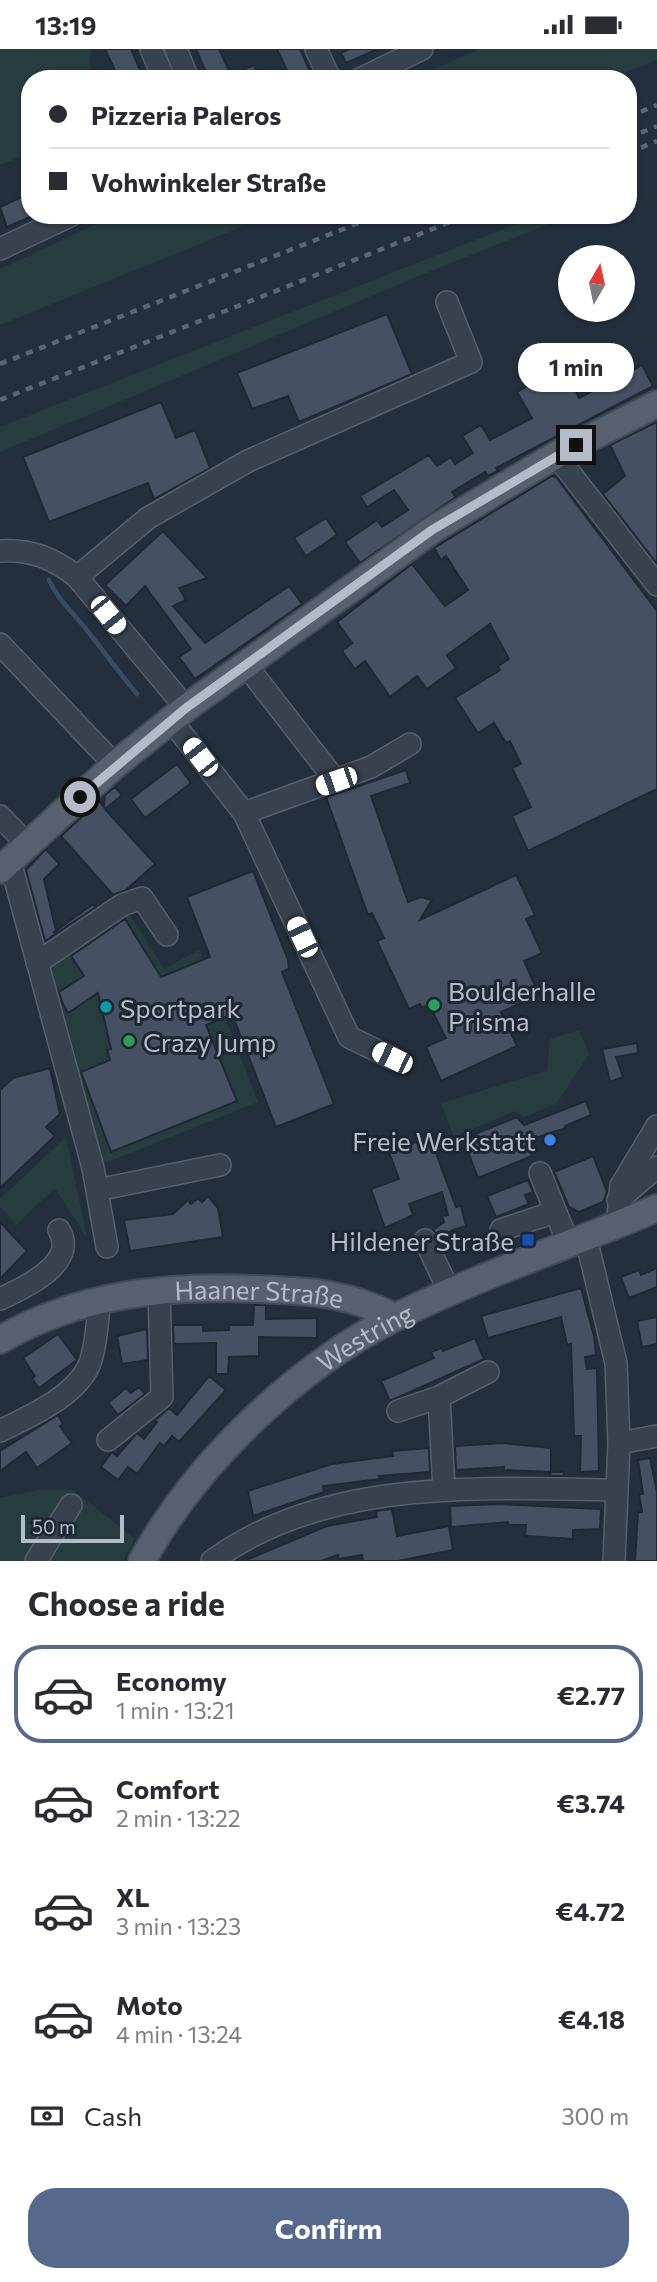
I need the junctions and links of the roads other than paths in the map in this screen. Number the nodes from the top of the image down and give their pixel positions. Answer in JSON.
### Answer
{"nodes":[{"id":1,"x":151,"y":49,"type":"edge"},
{"id":2,"x":176,"y":49,"type":"edge"},
{"id":3,"x":321,"y":51,"type":"edge"},
{"id":4,"x":412,"y":51,"type":"edge"},
{"id":5,"x":160,"y":70,"type":"edge"},
{"id":6,"x":184,"y":70,"type":"edge"},
{"id":7,"x":327,"y":70,"type":"edge"},
{"id":8,"x":377,"y":70,"type":"edge"},
{"id":9,"x":53,"y":224,"type":"edge"},
{"id":10,"x":0,"y":249,"type":"edge"},
{"id":11,"x":447,"y":302,"type":"dead end"},
{"id":12,"x":657,"y":404,"type":"edge"},
{"id":13,"x":555,"y":455,"type":"junction"},
{"id":14,"x":0,"y":551,"type":"edge"},
{"id":15,"x":77,"y":577,"type":"junction"},
{"id":16,"x":657,"y":585,"type":"edge"},
{"id":17,"x":0,"y":644,"type":"edge"},
{"id":18,"x":246,"y":665,"type":"junction"},
{"id":19,"x":178,"y":714,"type":"junction"},
{"id":20,"x":410,"y":744,"type":"dead end"},
{"id":21,"x":115,"y":765,"type":"junction"},
{"id":22,"x":336,"y":781,"type":"junction"},
{"id":23,"x":244,"y":813,"type":"junction"},
{"id":24,"x":0,"y":816,"type":"edge"},
{"id":25,"x":12,"y":858,"type":"edge"},
{"id":26,"x":167,"y":935,"type":"dead end"},
{"id":27,"x":37,"y":963,"type":"junction"},
{"id":28,"x":392,"y":1058,"type":"dead end"},
{"id":29,"x":657,"y":1126,"type":"edge"},
{"id":30,"x":220,"y":1165,"type":"dead end"},
{"id":31,"x":657,"y":1167,"type":"edge"},
{"id":32,"x":540,"y":1173,"type":"dead end"},
{"id":33,"x":96,"y":1190,"type":"junction"},
{"id":34,"x":657,"y":1208,"type":"edge"},
{"id":35,"x":555,"y":1212,"type":"junction"},
{"id":36,"x":618,"y":1213,"type":"junction"},
{"id":37,"x":59,"y":1230,"type":"dead end"},
{"id":38,"x":501,"y":1230,"type":"dead end"},
{"id":39,"x":425,"y":1240,"type":"dead end"},
{"id":40,"x":578,"y":1242,"type":"junction"},
{"id":41,"x":107,"y":1247,"type":"dead end"},
{"id":42,"x":159,"y":1289,"type":"junction"},
{"id":43,"x":450,"y":1293,"type":"junction"},
{"id":44,"x":0,"y":1299,"type":"edge"},
{"id":45,"x":100,"y":1299,"type":"junction"},
{"id":46,"x":395,"y":1317,"type":"junction"},
{"id":47,"x":0,"y":1340,"type":"edge"},
{"id":48,"x":488,"y":1372,"type":"dead end"},
{"id":49,"x":439,"y":1397,"type":"junction"},
{"id":50,"x":398,"y":1411,"type":"dead end"},
{"id":51,"x":0,"y":1431,"type":"edge"},
{"id":52,"x":657,"y":1436,"type":"edge"},
{"id":53,"x":108,"y":1440,"type":"dead end"},
{"id":54,"x":619,"y":1443,"type":"junction"},
{"id":55,"x":444,"y":1490,"type":"junction"},
{"id":56,"x":617,"y":1490,"type":"junction"},
{"id":57,"x":71,"y":1506,"type":"dead end"},
{"id":58,"x":36,"y":1561,"type":"edge"},
{"id":59,"x":142,"y":1561,"type":"edge"},
{"id":60,"x":212,"y":1561,"type":"edge"},
{"id":61,"x":614,"y":1561,"type":"edge"}],
"edges":[{"from":1,"to":5,"type":"street"},
{"from":2,"to":6,"type":"street"},
{"from":3,"to":7,"type":"street"},
{"from":4,"to":8,"type":"street"},
{"from":9,"to":10,"type":"street"},
{"from":11,"to":15,"type":"street"},
{"from":12,"to":13,"type":"main road"},
{"from":13,"to":16,"type":"street"},
{"from":13,"to":18,"type":"main road"},
{"from":14,"to":15,"type":"street"},
{"from":15,"to":19,"type":"street"},
{"from":17,"to":21,"type":"street"},
{"from":18,"to":19,"type":"main road"},
{"from":18,"to":22,"type":"street"},
{"from":19,"to":21,"type":"main road"},
{"from":19,"to":23,"type":"street"},
{"from":20,"to":22,"type":"street"},
{"from":21,"to":25,"type":"main road"},
{"from":22,"to":23,"type":"street"},
{"from":23,"to":28,"type":"street"},
{"from":24,"to":25,"type":"street"},
{"from":25,"to":27,"type":"street"},
{"from":26,"to":27,"type":"street"},
{"from":27,"to":33,"type":"street"},
{"from":29,"to":36,"type":"street"},
{"from":30,"to":33,"type":"street"},
{"from":31,"to":36,"type":"street"},
{"from":32,"to":35,"type":"street"},
{"from":33,"to":41,"type":"street"},
{"from":34,"to":36,"type":"main road","name":"Westring"},
{"from":35,"to":38,"type":"street"},
{"from":35,"to":40,"type":"street"},
{"from":36,"to":40,"type":"main road","name":"Westring"},
{"from":37,"to":44,"type":"street"},
{"from":39,"to":43,"type":"street"},
{"from":40,"to":43,"type":"main road","name":"Westring"},
{"from":40,"to":54,"type":"street"},
{"from":42,"to":45,"type":"main road","name":"Haaner Straße"},
{"from":42,"to":46,"type":"main road","name":"Haaner Straße"},
{"from":42,"to":53,"type":"street","name":"Haaner Straße"},
{"from":43,"to":46,"type":"main road","name":"Westring"},
{"from":45,"to":47,"type":"main road","name":"Haaner Straße"},
{"from":45,"to":51,"type":"street"},
{"from":46,"to":59,"type":"main road","name":"Westring"},
{"from":48,"to":49,"type":"street"},
{"from":49,"to":50,"type":"street"},
{"from":49,"to":55,"type":"street"},
{"from":52,"to":54,"type":"street"},
{"from":54,"to":56,"type":"street"},
{"from":55,"to":56,"type":"street"},
{"from":55,"to":60,"type":"street"},
{"from":56,"to":61,"type":"street"},
{"from":57,"to":58,"type":"street"}]}
